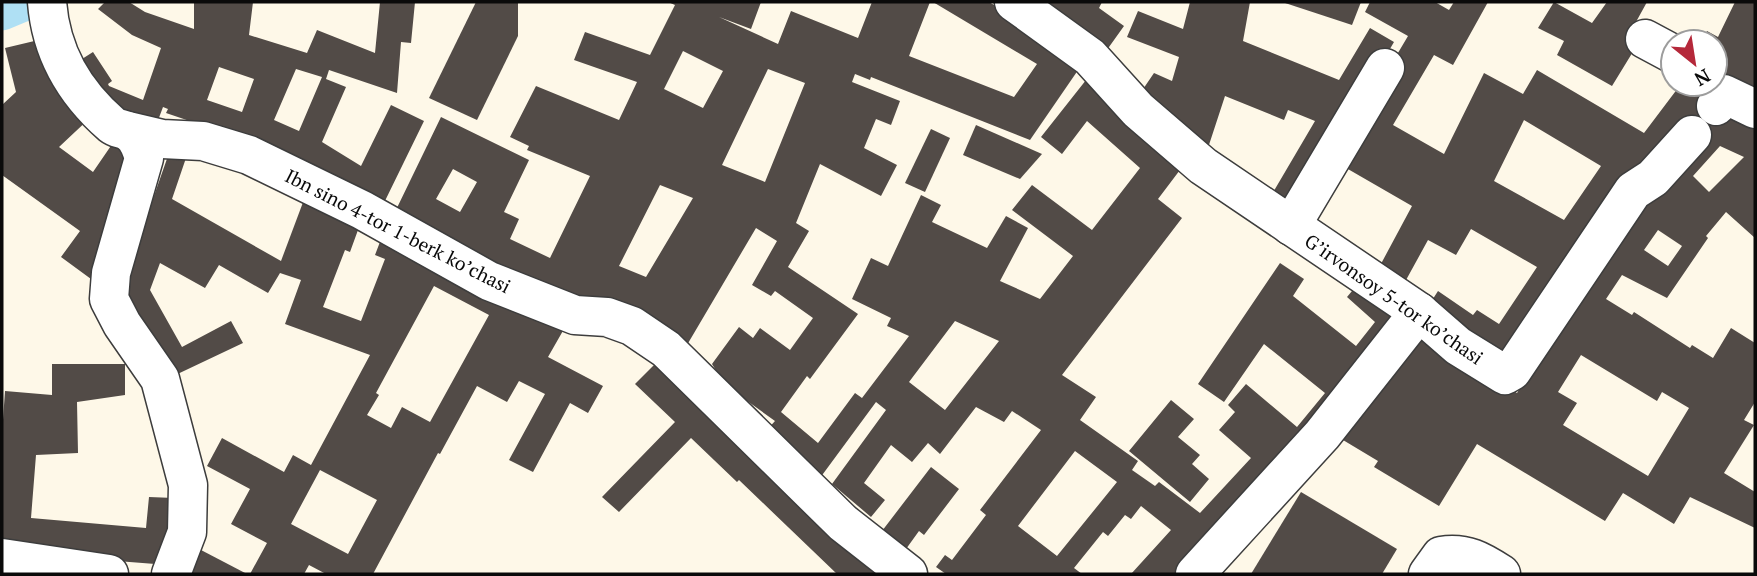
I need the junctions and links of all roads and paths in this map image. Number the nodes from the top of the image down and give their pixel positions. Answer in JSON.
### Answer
{"nodes":[{"id":1,"x":1014,"y":2,"type":"edge"},
{"id":2,"x":48,"y":11,"type":"edge"},
{"id":3,"x":1385,"y":68,"type":"dead end"},
{"id":4,"x":1720,"y":104,"type":"edge"},
{"id":5,"x":128,"y":131,"type":"junction"},
{"id":6,"x":1291,"y":226,"type":"junction"},
{"id":7,"x":1419,"y":312,"type":"junction"},
{"id":8,"x":2,"y":558,"type":"edge"},
{"id":9,"x":109,"y":574,"type":"edge"},
{"id":10,"x":171,"y":574,"type":"edge"},
{"id":11,"x":908,"y":574,"type":"edge"},
{"id":12,"x":1195,"y":574,"type":"edge"},
{"id":13,"x":1428,"y":574,"type":"edge"},
{"id":14,"x":1501,"y":574,"type":"edge"}],
"edges":[{"from":1,"to":6,"type":"street","name":"Gʼirvonsoy 5-tor koʼchasi"},
{"from":2,"to":5,"type":"street"},
{"from":3,"to":6,"type":"street"},
{"from":4,"to":7,"type":"street","name":"Gʼirvonsoy 5-tor koʼchasi"},
{"from":5,"to":10,"type":"street"},
{"from":5,"to":11,"type":"street","name":"Ibn sino 4-tor 1-berk koʼchasi"},
{"from":6,"to":7,"type":"street","name":"Gʼirvonsoy 5-tor koʼchasi"},
{"from":7,"to":12,"type":"street"},
{"from":8,"to":9,"type":"street"},
{"from":13,"to":14,"type":"street"}]}
